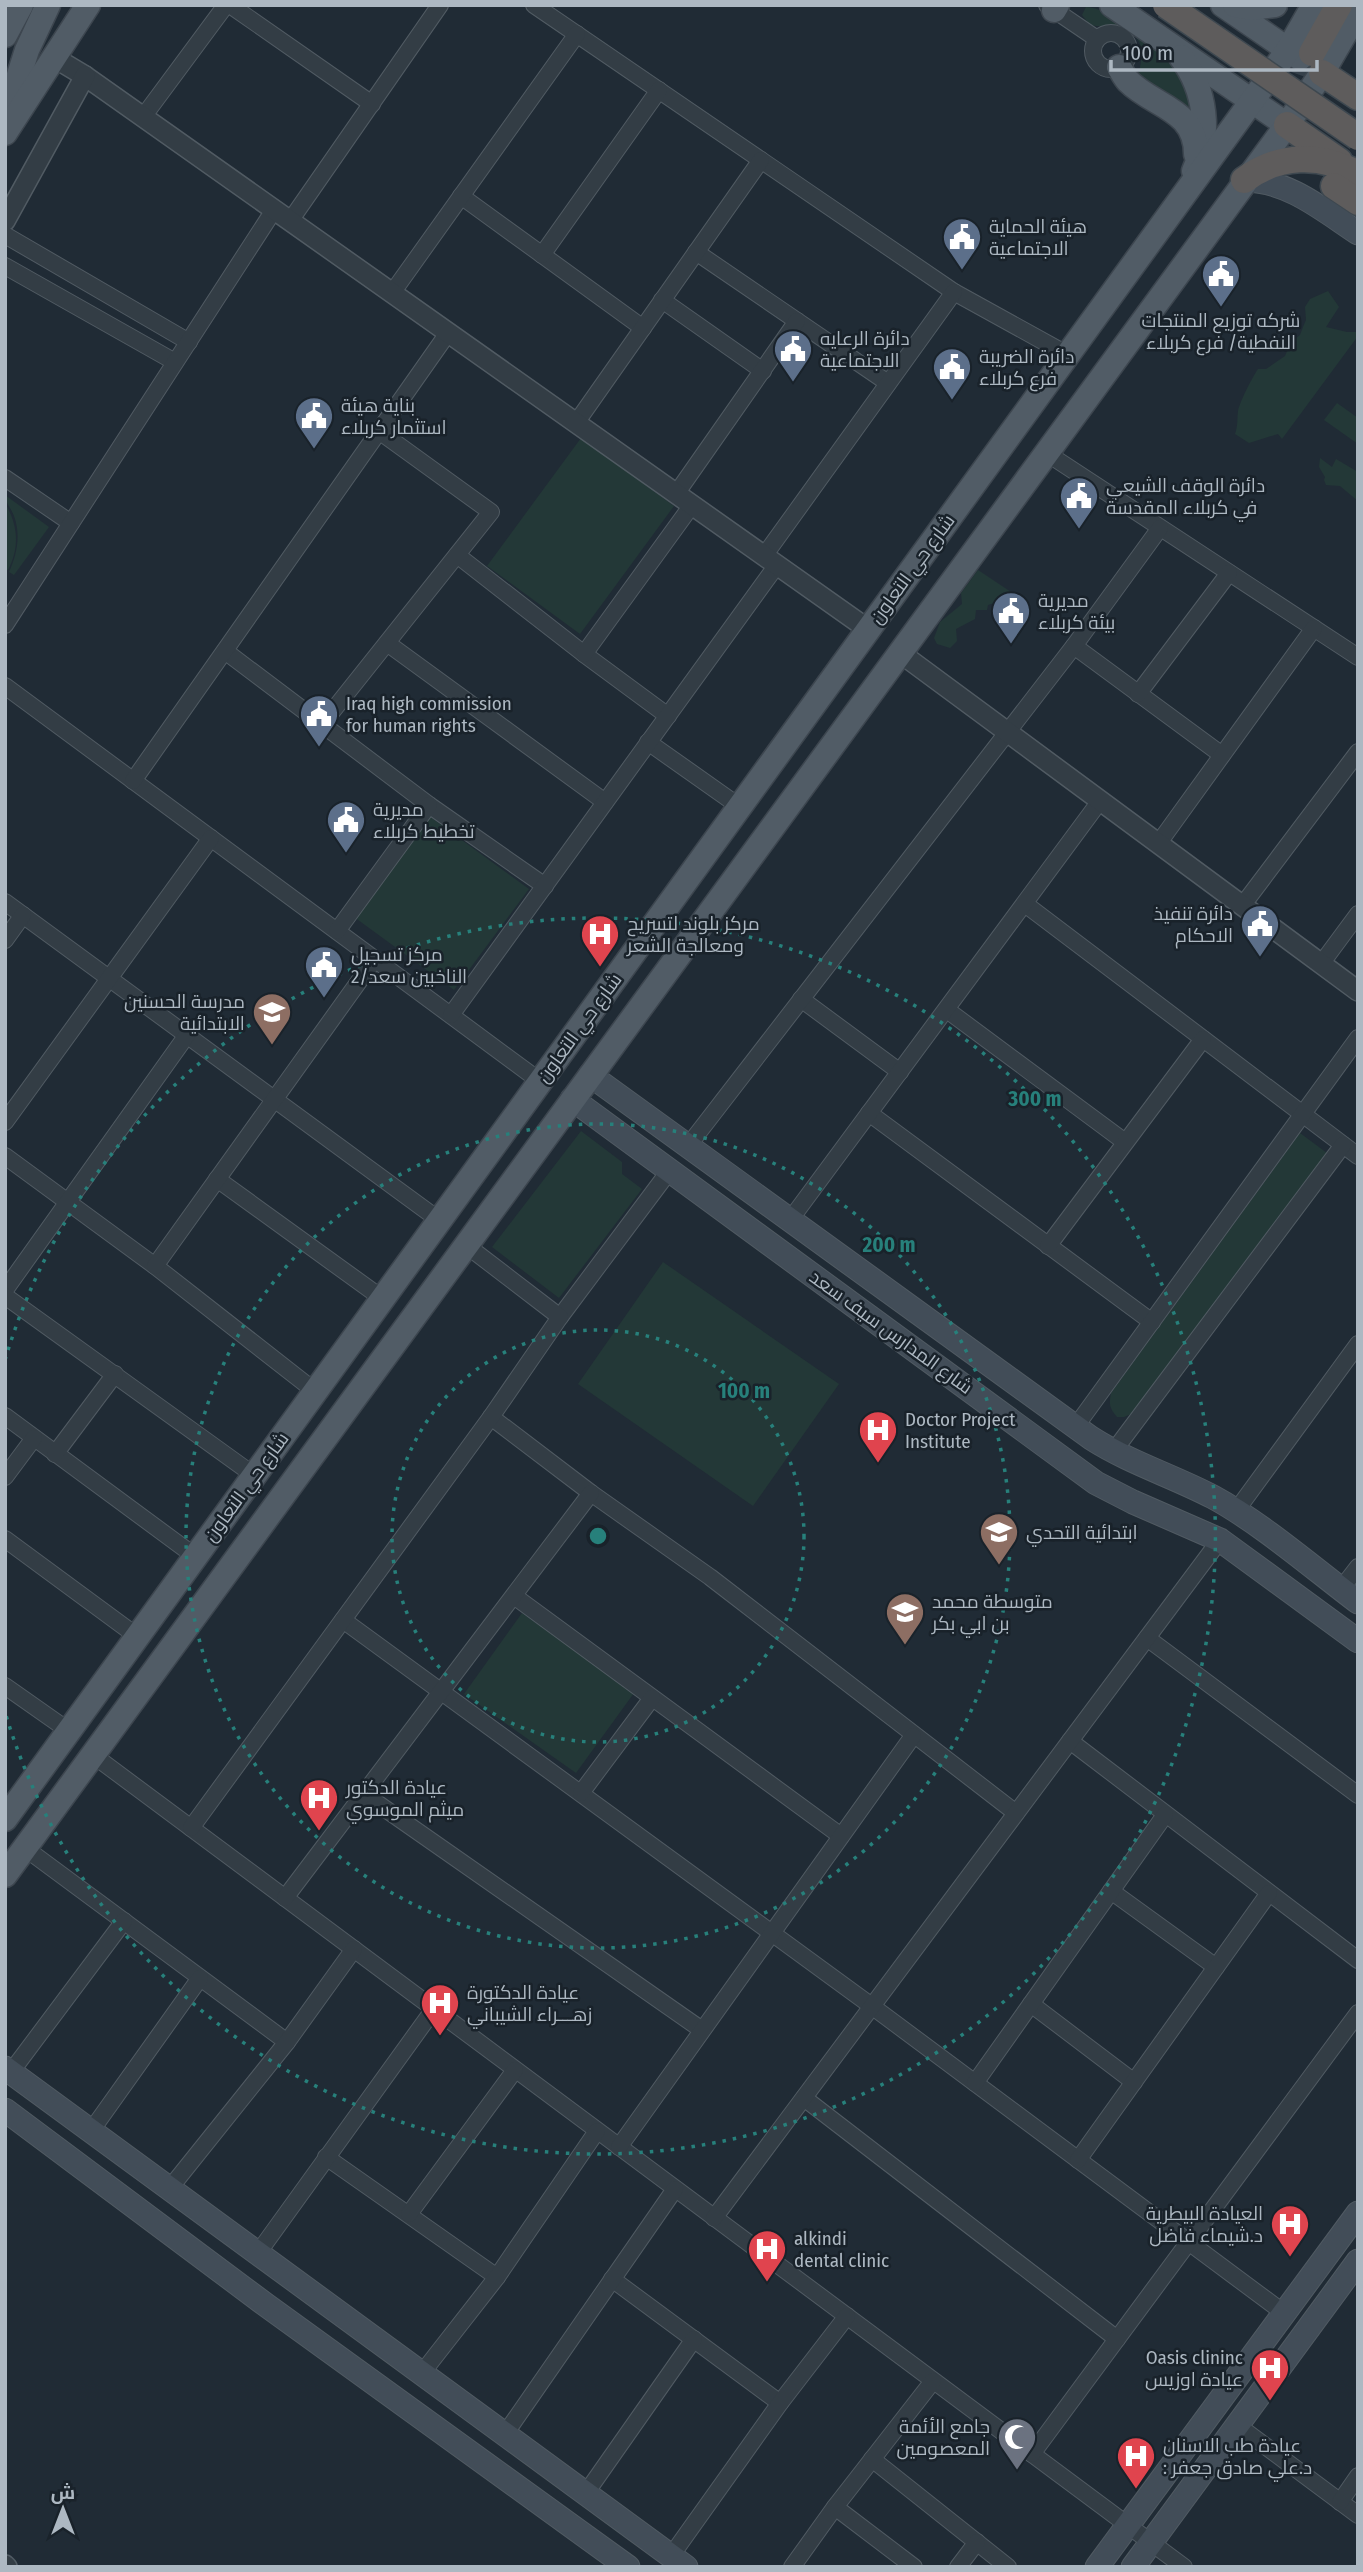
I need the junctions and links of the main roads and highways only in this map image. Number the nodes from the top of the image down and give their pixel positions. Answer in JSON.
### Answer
{"nodes":[{"id":1,"x":20,"y":5,"type":"edge"},
{"id":2,"x":50,"y":5,"type":"edge"},
{"id":3,"x":88,"y":5,"type":"edge"},
{"id":4,"x":1112,"y":5,"type":"edge"},
{"id":5,"x":1166,"y":5,"type":"edge"},
{"id":6,"x":1198,"y":5,"type":"edge"},
{"id":7,"x":1223,"y":5,"type":"edge"},
{"id":8,"x":1235,"y":5,"type":"edge"},
{"id":9,"x":1275,"y":5,"type":"edge"},
{"id":10,"x":1314,"y":5,"type":"edge"},
{"id":11,"x":1339,"y":5,"type":"edge"},
{"id":12,"x":1358,"y":11,"type":"edge"},
{"id":13,"x":5,"y":35,"type":"edge"},
{"id":14,"x":1169,"y":44,"type":"junction"},
{"id":15,"x":1307,"y":58,"type":"junction"},
{"id":16,"x":1119,"y":67,"type":"road end"},
{"id":17,"x":1358,"y":97,"type":"edge"},
{"id":18,"x":1252,"y":102,"type":"junction"},
{"id":19,"x":1358,"y":116,"type":"edge"},
{"id":20,"x":5,"y":120,"type":"edge"},
{"id":21,"x":1287,"y":125,"type":"junction"},
{"id":22,"x":5,"y":133,"type":"edge"},
{"id":23,"x":1358,"y":137,"type":"edge"},
{"id":24,"x":1196,"y":166,"type":"junction"},
{"id":25,"x":1358,"y":174,"type":"edge"},
{"id":26,"x":1244,"y":180,"type":"junction"},
{"id":27,"x":1334,"y":186,"type":"dead end"},
{"id":28,"x":1181,"y":200,"type":"junction"},
{"id":29,"x":1358,"y":201,"type":"edge"},
{"id":30,"x":1358,"y":233,"type":"edge"},
{"id":31,"x":986,"y":468,"type":"junction"},
{"id":32,"x":1017,"y":490,"type":"junction"},
{"id":33,"x":956,"y":509,"type":"junction"},
{"id":34,"x":988,"y":529,"type":"junction"},
{"id":35,"x":590,"y":1075,"type":"junction"},
{"id":36,"x":572,"y":1099,"type":"junction"},
{"id":37,"x":505,"y":1131,"type":"junction"},
{"id":38,"x":531,"y":1155,"type":"junction"},
{"id":39,"x":479,"y":1167,"type":"junction"},
{"id":40,"x":508,"y":1186,"type":"junction"},
{"id":41,"x":839,"y":1255,"type":"junction"},
{"id":42,"x":867,"y":1275,"type":"junction"},
{"id":43,"x":818,"y":1278,"type":"junction"},
{"id":44,"x":848,"y":1300,"type":"junction"},
{"id":45,"x":1350,"y":1595,"type":"edge"},
{"id":46,"x":1358,"y":1641,"type":"edge"},
{"id":47,"x":6,"y":1817,"type":"edge"},
{"id":48,"x":5,"y":1875,"type":"edge"},
{"id":49,"x":8,"y":2070,"type":"edge"},
{"id":50,"x":5,"y":2110,"type":"edge"},
{"id":51,"x":1358,"y":2213,"type":"edge"},
{"id":52,"x":1349,"y":2243,"type":"edge"},
{"id":53,"x":1323,"y":2260,"type":"junction"},
{"id":54,"x":1351,"y":2270,"type":"edge"},
{"id":55,"x":289,"y":2275,"type":"junction"},
{"id":56,"x":266,"y":2305,"type":"junction"},
{"id":57,"x":335,"y":2309,"type":"junction"},
{"id":58,"x":308,"y":2335,"type":"junction"},
{"id":59,"x":678,"y":2561,"type":"edge"},
{"id":60,"x":628,"y":2567,"type":"edge"},
{"id":61,"x":1097,"y":2567,"type":"edge"},
{"id":62,"x":1133,"y":2567,"type":"edge"}],
"edges":[{"from":1,"to":13,"type":"main road"},
{"from":2,"to":20,"type":"main road"},
{"from":3,"to":22,"type":"main road"},
{"from":4,"to":14,"type":"main road"},
{"from":5,"to":23,"type":"highway","bridge":true},
{"from":6,"to":19,"type":"highway"},
{"from":7,"to":15,"type":"main road"},
{"from":8,"to":9,"type":"main road"},
{"from":10,"to":15,"type":"main road"},
{"from":11,"to":15,"type":"highway"},
{"from":12,"to":15,"type":"main road"},
{"from":14,"to":18,"type":"main road"},
{"from":14,"to":24,"type":"main road"},
{"from":15,"to":17,"type":"highway"},
{"from":15,"to":18,"type":"main road","name":"شارع حي التعاون"},
{"from":15,"to":21,"type":"main road","name":"شارع حي التعاون"},
{"from":16,"to":24,"type":"main road"},
{"from":18,"to":21,"type":"main road"},
{"from":18,"to":28,"type":"main road","name":"شارع حي التعاون"},
{"from":21,"to":25,"type":"highway"},
{"from":21,"to":26,"type":"main road","name":"شارع حي التعاون"},
{"from":24,"to":28,"type":"main road"},
{"from":25,"to":26,"type":"highway"},
{"from":26,"to":30,"type":"main road"},
{"from":26,"to":32,"type":"main road","name":"شارع حي التعاون"},
{"from":27,"to":29,"type":"highway"},
{"from":28,"to":31,"type":"main road","name":"شارع حي التعاون"},
{"from":31,"to":32,"type":"main road"},
{"from":31,"to":33,"type":"main road","name":"شارع حي التعاون"},
{"from":32,"to":34,"type":"main road","name":"شارع حي التعاون"},
{"from":33,"to":34,"type":"main road"},
{"from":33,"to":37,"type":"main road","name":"شارع حي التعاون"},
{"from":34,"to":35,"type":"main road","name":"شارع حي التعاون"},
{"from":35,"to":36,"type":"main road","name":"شارع حي التعاون"},
{"from":35,"to":41,"type":"main road","name":"شارع المدارس سيف سعد"},
{"from":36,"to":38,"type":"main road","name":"شارع حي التعاون"},
{"from":36,"to":43,"type":"main road","name":"شارع المدارس سيف سعد"},
{"from":37,"to":38,"type":"main road"},
{"from":37,"to":39,"type":"main road","name":"شارع حي التعاون"},
{"from":38,"to":40,"type":"main road","name":"شارع حي التعاون"},
{"from":39,"to":40,"type":"main road"},
{"from":39,"to":47,"type":"main road","name":"شارع حي التعاون"},
{"from":40,"to":48,"type":"main road","name":"شارع حي التعاون"},
{"from":41,"to":42,"type":"main road","name":"شارع المدارس سيف سعد"},
{"from":41,"to":43,"type":"main road"},
{"from":42,"to":44,"type":"main road"},
{"from":42,"to":45,"type":"main road","name":"شارع المدارس سيف سعد"},
{"from":43,"to":44,"type":"main road","name":"شارع المدارس سيف سعد"},
{"from":44,"to":46,"type":"main road","name":"شارع المدارس سيف سعد"},
{"from":49,"to":55,"type":"main road"},
{"from":50,"to":56,"type":"main road"},
{"from":51,"to":52,"type":"main road"},
{"from":52,"to":53,"type":"main road"},
{"from":53,"to":54,"type":"main road"},
{"from":53,"to":61,"type":"main road"},
{"from":54,"to":62,"type":"main road"},
{"from":55,"to":56,"type":"main road"},
{"from":55,"to":57,"type":"main road"},
{"from":56,"to":58,"type":"main road"},
{"from":57,"to":58,"type":"main road"},
{"from":57,"to":59,"type":"main road"},
{"from":58,"to":60,"type":"main road"}]}
